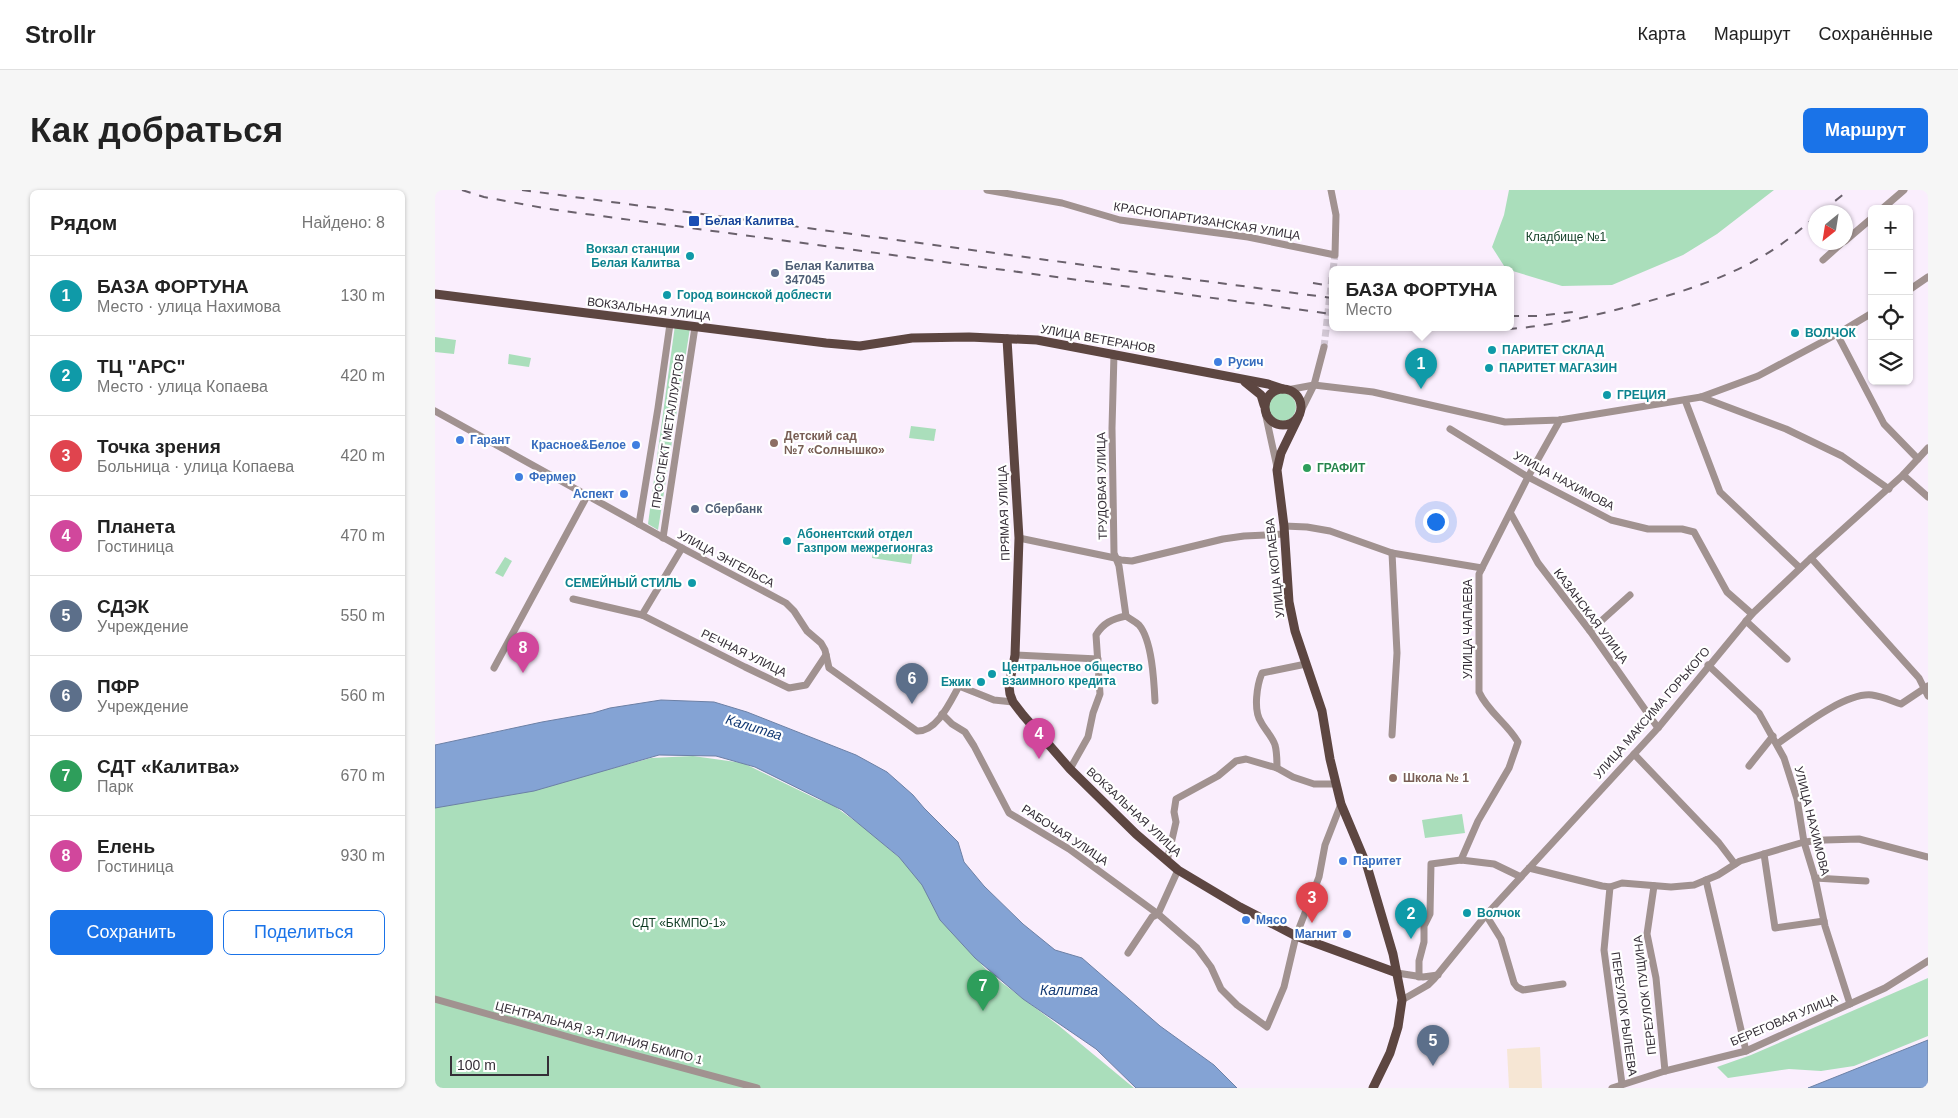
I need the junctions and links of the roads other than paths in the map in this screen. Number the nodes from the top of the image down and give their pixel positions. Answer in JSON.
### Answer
{"nodes":[{"id":1,"x":987,"y":190,"type":"edge"},
{"id":2,"x":1331,"y":190,"type":"edge"},
{"id":3,"x":1904,"y":190,"type":"edge"},
{"id":4,"x":1887,"y":205,"type":"edge"},
{"id":5,"x":1868,"y":221,"type":"edge"},
{"id":6,"x":1853,"y":234,"type":"edge"},
{"id":7,"x":1835,"y":250,"type":"edge"},
{"id":8,"x":1823,"y":260,"type":"dead end"},
{"id":9,"x":1927,"y":281,"type":"edge"},
{"id":10,"x":1913,"y":288,"type":"edge"},
{"id":11,"x":435,"y":294,"type":"edge"},
{"id":12,"x":1868,"y":315,"type":"edge"},
{"id":13,"x":670,"y":324,"type":"junction"},
{"id":14,"x":695,"y":327,"type":"junction"},
{"id":15,"x":1837,"y":334,"type":"junction"},
{"id":16,"x":1007,"y":339,"type":"junction"},
{"id":17,"x":860,"y":346,"type":"joint"},
{"id":18,"x":1324,"y":347,"type":"tunnel mouth"},
{"id":19,"x":1114,"y":354,"type":"junction"},
{"id":20,"x":1241,"y":379,"type":"junction"},
{"id":21,"x":1314,"y":385,"type":"junction"},
{"id":22,"x":1285,"y":390,"type":"junction"},
{"id":23,"x":1701,"y":397,"type":"junction"},
{"id":24,"x":1685,"y":400,"type":"junction"},
{"id":25,"x":1265,"y":410,"type":"junction"},
{"id":26,"x":435,"y":411,"type":"edge"},
{"id":27,"x":1299,"y":415,"type":"junction"},
{"id":28,"x":1561,"y":420,"type":"junction"},
{"id":29,"x":1450,"y":428,"type":"dead end"},
{"id":30,"x":1928,"y":448,"type":"edge"},
{"id":31,"x":1918,"y":459,"type":"junction"},
{"id":32,"x":1277,"y":470,"type":"junction"},
{"id":33,"x":1903,"y":475,"type":"junction"},
{"id":34,"x":1528,"y":477,"type":"junction"},
{"id":35,"x":1889,"y":489,"type":"junction"},
{"id":36,"x":587,"y":496,"type":"junction"},
{"id":37,"x":1928,"y":497,"type":"edge"},
{"id":38,"x":1511,"y":514,"type":"junction"},
{"id":39,"x":639,"y":524,"type":"junction"},
{"id":40,"x":1284,"y":530,"type":"junction"},
{"id":41,"x":663,"y":538,"type":"junction"},
{"id":42,"x":1019,"y":538,"type":"junction"},
{"id":43,"x":682,"y":548,"type":"junction"},
{"id":44,"x":1391,"y":553,"type":"junction"},
{"id":45,"x":1115,"y":558,"type":"junction"},
{"id":46,"x":1811,"y":558,"type":"junction"},
{"id":47,"x":1482,"y":568,"type":"junction"},
{"id":48,"x":1801,"y":568,"type":"junction"},
{"id":49,"x":1630,"y":595,"type":"dead end"},
{"id":50,"x":573,"y":600,"type":"dead end"},
{"id":51,"x":642,"y":614,"type":"junction"},
{"id":52,"x":1752,"y":614,"type":"junction"},
{"id":53,"x":1126,"y":616,"type":"junction"},
{"id":54,"x":1746,"y":621,"type":"junction"},
{"id":55,"x":1590,"y":631,"type":"junction"},
{"id":56,"x":826,"y":655,"type":"junction"},
{"id":57,"x":1015,"y":655,"type":"junction"},
{"id":58,"x":1098,"y":659,"type":"junction"},
{"id":59,"x":1787,"y":659,"type":"dead end"},
{"id":60,"x":1306,"y":664,"type":"junction"},
{"id":61,"x":1709,"y":665,"type":"junction"},
{"id":62,"x":495,"y":668,"type":"dead end"},
{"id":63,"x":1009,"y":686,"type":"joint"},
{"id":64,"x":1926,"y":687,"type":"edge"},
{"id":65,"x":1928,"y":696,"type":"edge"},
{"id":66,"x":1155,"y":701,"type":"dead end"},
{"id":67,"x":1013,"y":702,"type":"junction"},
{"id":68,"x":942,"y":714,"type":"junction"},
{"id":69,"x":1658,"y":728,"type":"junction"},
{"id":70,"x":1392,"y":735,"type":"dead end"},
{"id":71,"x":1773,"y":736,"type":"junction"},
{"id":72,"x":1777,"y":744,"type":"junction"},
{"id":73,"x":1635,"y":754,"type":"junction"},
{"id":74,"x":1749,"y":766,"type":"dead end"},
{"id":75,"x":1277,"y":768,"type":"junction"},
{"id":76,"x":1070,"y":769,"type":"junction"},
{"id":77,"x":1336,"y":784,"type":"junction"},
{"id":78,"x":1341,"y":804,"type":"junction"},
{"id":79,"x":1804,"y":842,"type":"junction"},
{"id":80,"x":1764,"y":854,"type":"junction"},
{"id":81,"x":1928,"y":857,"type":"edge"},
{"id":82,"x":1461,"y":860,"type":"junction"},
{"id":83,"x":1167,"y":861,"type":"junction"},
{"id":84,"x":1735,"y":864,"type":"junction"},
{"id":85,"x":1529,"y":868,"type":"junction"},
{"id":86,"x":1178,"y":870,"type":"junction"},
{"id":87,"x":1521,"y":876,"type":"junction"},
{"id":88,"x":1815,"y":878,"type":"junction"},
{"id":89,"x":1706,"y":880,"type":"junction"},
{"id":90,"x":1866,"y":881,"type":"dead end"},
{"id":91,"x":1654,"y":886,"type":"junction"},
{"id":92,"x":1610,"y":887,"type":"junction"},
{"id":93,"x":1158,"y":914,"type":"junction"},
{"id":94,"x":1486,"y":915,"type":"junction"},
{"id":95,"x":1824,"y":921,"type":"junction"},
{"id":96,"x":1297,"y":936,"type":"junction"},
{"id":97,"x":1128,"y":952,"type":"dead end"},
{"id":98,"x":1928,"y":961,"type":"edge"},
{"id":99,"x":1397,"y":974,"type":"junction"},
{"id":100,"x":1438,"y":975,"type":"junction"},
{"id":101,"x":1419,"y":977,"type":"junction"},
{"id":102,"x":1563,"y":984,"type":"dead end"},
{"id":103,"x":435,"y":999,"type":"edge"},
{"id":104,"x":1402,"y":1000,"type":"junction"},
{"id":105,"x":1850,"y":1004,"type":"junction"},
{"id":106,"x":1746,"y":1051,"type":"junction"},
{"id":107,"x":1665,"y":1071,"type":"junction"},
{"id":108,"x":1622,"y":1084,"type":"junction"},
{"id":109,"x":757,"y":1088,"type":"edge"},
{"id":110,"x":1373,"y":1088,"type":"edge"},
{"id":111,"x":1612,"y":1088,"type":"edge"}],
"edges":[{"from":1,"to":2,"type":"street","name":"КРАСНОПАРТИЗАНСКАЯ УЛИЦА"},
{"from":3,"to":4,"type":"street"},
{"from":5,"to":6,"type":"street"},
{"from":7,"to":8,"type":"street"},
{"from":9,"to":10,"type":"street"},
{"from":11,"to":13,"type":"main road","name":"ВОКЗАЛЬНАЯ УЛИЦА"},
{"from":12,"to":15,"type":"street"},
{"from":13,"to":14,"type":"main road","name":"ВОКЗАЛЬНАЯ УЛИЦА"},
{"from":13,"to":39,"type":"street","name":"ПРОСПЕКТ МЕТАЛЛУРГОВ"},
{"from":14,"to":17,"type":"main road","name":"ВОКЗАЛЬНАЯ УЛИЦА"},
{"from":14,"to":41,"type":"street","name":"ПРОСПЕКТ МЕТАЛЛУРГОВ"},
{"from":15,"to":23,"type":"street"},
{"from":15,"to":31,"type":"street"},
{"from":16,"to":17,"type":"main road","name":"УЛИЦА ВЕТЕРАНОВ"},
{"from":16,"to":19,"type":"main road","name":"УЛИЦА ВЕТЕРАНОВ"},
{"from":16,"to":42,"type":"main road","name":"ПРЯМАЯ УЛИЦА"},
{"from":18,"to":21,"type":"street"},
{"from":19,"to":20,"type":"main road","name":"УЛИЦА ВЕТЕРАНОВ"},
{"from":19,"to":45,"type":"street","name":"ТРУДОВАЯ УЛИЦА"},
{"from":20,"to":22,"type":"main road","name":"УЛИЦА ВЕТЕРАНОВ"},
{"from":20,"to":25,"type":"main road"},
{"from":21,"to":22,"type":"street"},
{"from":21,"to":27,"type":"street"},
{"from":21,"to":28,"type":"street"},
{"from":22,"to":25,"type":"main road"},
{"from":22,"to":27,"type":"main road"},
{"from":23,"to":24,"type":"street"},
{"from":23,"to":35,"type":"street"},
{"from":24,"to":28,"type":"street"},
{"from":24,"to":48,"type":"street"},
{"from":25,"to":27,"type":"main road"},
{"from":25,"to":32,"type":"street"},
{"from":26,"to":36,"type":"street","name":"УЛИЦА ЭНГЕЛЬСА"},
{"from":27,"to":32,"type":"main road","name":"УЛИЦА КОПАЕВА"},
{"from":28,"to":34,"type":"street","name":"УЛИЦА ЧАПАЕВА"},
{"from":29,"to":34,"type":"street","name":"УЛИЦА НАХИМОВА"},
{"from":30,"to":31,"type":"street","name":"УЛИЦА МАКСИМА ГОРЬКОГО"},
{"from":31,"to":33,"type":"street","name":"УЛИЦА МАКСИМА ГОРЬКОГО"},
{"from":32,"to":40,"type":"main road","name":"УЛИЦА КОПАЕВА"},
{"from":33,"to":35,"type":"street","name":"УЛИЦА МАКСИМА ГОРЬКОГО"},
{"from":33,"to":37,"type":"street"},
{"from":34,"to":38,"type":"street","name":"УЛИЦА ЧАПАЕВА"},
{"from":34,"to":52,"type":"street","name":"УЛИЦА НАХИМОВА"},
{"from":35,"to":46,"type":"street","name":"УЛИЦА МАКСИМА ГОРЬКОГО"},
{"from":36,"to":39,"type":"street","name":"УЛИЦА ЭНГЕЛЬСА"},
{"from":36,"to":62,"type":"street"},
{"from":38,"to":47,"type":"street","name":"УЛИЦА ЧАПАЕВА"},
{"from":38,"to":55,"type":"street","name":"КАЗАНСКАЯ УЛИЦА"},
{"from":39,"to":41,"type":"street","name":"УЛИЦА ЭНГЕЛЬСА"},
{"from":40,"to":44,"type":"street"},
{"from":40,"to":45,"type":"street"},
{"from":40,"to":60,"type":"main road","name":"УЛИЦА КОПАЕВА"},
{"from":41,"to":43,"type":"street","name":"УЛИЦА ЭНГЕЛЬСА"},
{"from":42,"to":45,"type":"street"},
{"from":42,"to":57,"type":"main road","name":"ПРЯМАЯ УЛИЦА"},
{"from":43,"to":51,"type":"street"},
{"from":43,"to":56,"type":"street","name":"УЛИЦА ЭНГЕЛЬСА"},
{"from":44,"to":47,"type":"street"},
{"from":44,"to":70,"type":"street"},
{"from":45,"to":53,"type":"street","name":"ТРУДОВАЯ УЛИЦА"},
{"from":46,"to":48,"type":"street","name":"УЛИЦА МАКСИМА ГОРЬКОГО"},
{"from":46,"to":64,"type":"street"},
{"from":47,"to":82,"type":"street","name":"УЛИЦА ЧАПАЕВА"},
{"from":48,"to":52,"type":"street","name":"УЛИЦА МАКСИМА ГОРЬКОГО"},
{"from":49,"to":55,"type":"street"},
{"from":50,"to":51,"type":"street","name":"РЕЧНАЯ УЛИЦА"},
{"from":51,"to":56,"type":"street","name":"РЕЧНАЯ УЛИЦА"},
{"from":52,"to":54,"type":"street","name":"УЛИЦА МАКСИМА ГОРЬКОГО"},
{"from":53,"to":58,"type":"street"},
{"from":53,"to":66,"type":"street"},
{"from":54,"to":59,"type":"street"},
{"from":54,"to":61,"type":"street","name":"УЛИЦА МАКСИМА ГОРЬКОГО"},
{"from":55,"to":69,"type":"street","name":"КАЗАНСКАЯ УЛИЦА"},
{"from":56,"to":68,"type":"street","name":"УЛИЦА ЭНГЕЛЬСА"},
{"from":57,"to":58,"type":"street"},
{"from":57,"to":63,"type":"main road","name":"ПРЯМАЯ УЛИЦА"},
{"from":58,"to":76,"type":"street"},
{"from":60,"to":75,"type":"street"},
{"from":60,"to":77,"type":"main road","name":"УЛИЦА КОПАЕВА"},
{"from":61,"to":69,"type":"street","name":"УЛИЦА МАКСИМА ГОРЬКОГО"},
{"from":61,"to":71,"type":"street","name":"УЛИЦА НАХИМОВА"},
{"from":63,"to":67,"type":"main road","name":"ВОКЗАЛЬНАЯ УЛИЦА"},
{"from":64,"to":65,"type":"street"},
{"from":64,"to":72,"type":"street"},
{"from":67,"to":68,"type":"street","name":"УЛИЦА ЭНГЕЛЬСА"},
{"from":67,"to":76,"type":"main road","name":"ВОКЗАЛЬНАЯ УЛИЦА"},
{"from":68,"to":93,"type":"street","name":"РАБОЧАЯ УЛИЦА"},
{"from":69,"to":73,"type":"street","name":"УЛИЦА МАКСИМА ГОРЬКОГО"},
{"from":71,"to":72,"type":"street","name":"УЛИЦА НАХИМОВА"},
{"from":71,"to":74,"type":"street"},
{"from":72,"to":79,"type":"street","name":"УЛИЦА НАХИМОВА"},
{"from":73,"to":84,"type":"street"},
{"from":73,"to":85,"type":"street","name":"УЛИЦА МАКСИМА ГОРЬКОГО"},
{"from":75,"to":77,"type":"street"},
{"from":75,"to":83,"type":"street"},
{"from":76,"to":83,"type":"main road","name":"ВОКЗАЛЬНАЯ УЛИЦА"},
{"from":77,"to":78,"type":"main road","name":"УЛИЦА КОПАЕВА"},
{"from":78,"to":96,"type":"street"},
{"from":78,"to":99,"type":"main road","name":"УЛИЦА КОПАЕВА"},
{"from":79,"to":80,"type":"street"},
{"from":79,"to":81,"type":"street"},
{"from":79,"to":88,"type":"street","name":"УЛИЦА НАХИМОВА"},
{"from":80,"to":84,"type":"street"},
{"from":80,"to":95,"type":"street"},
{"from":82,"to":87,"type":"street"},
{"from":82,"to":101,"type":"street"},
{"from":83,"to":86,"type":"main road","name":"ВОКЗАЛЬНАЯ УЛИЦА"},
{"from":84,"to":89,"type":"street"},
{"from":85,"to":87,"type":"street","name":"УЛИЦА МАКСИМА ГОРЬКОГО"},
{"from":85,"to":92,"type":"street"},
{"from":86,"to":93,"type":"street"},
{"from":86,"to":96,"type":"main road","name":"ВОКЗАЛЬНАЯ УЛИЦА"},
{"from":87,"to":94,"type":"street","name":"УЛИЦА МАКСИМА ГОРЬКОГО"},
{"from":88,"to":90,"type":"street"},
{"from":88,"to":95,"type":"street","name":"УЛИЦА НАХИМОВА"},
{"from":89,"to":91,"type":"street"},
{"from":89,"to":106,"type":"street"},
{"from":91,"to":92,"type":"street"},
{"from":91,"to":107,"type":"street","name":"ПЕРЕУЛОК ПУЩИНА"},
{"from":92,"to":108,"type":"street","name":"ПЕРЕУЛОК РЫЛЕЕВА"},
{"from":93,"to":96,"type":"street","name":"РАБОЧАЯ УЛИЦА"},
{"from":93,"to":97,"type":"street"},
{"from":94,"to":100,"type":"street","name":"УЛИЦА МАКСИМА ГОРЬКОГО"},
{"from":94,"to":102,"type":"street"},
{"from":95,"to":105,"type":"street","name":"УЛИЦА НАХИМОВА"},
{"from":96,"to":99,"type":"main road","name":"ВОКЗАЛЬНАЯ УЛИЦА"},
{"from":98,"to":105,"type":"street","name":"БЕРЕГОВАЯ УЛИЦА"},
{"from":99,"to":101,"type":"street"},
{"from":99,"to":104,"type":"main road","name":"УЛИЦА КОПАЕВА"},
{"from":100,"to":101,"type":"street"},
{"from":100,"to":104,"type":"street","name":"УЛИЦА МАКСИМА ГОРЬКОГО"},
{"from":103,"to":109,"type":"street","name":"ЦЕНТРАЛЬНАЯ 3-Я ЛИНИЯ БКМПО 1"},
{"from":104,"to":110,"type":"main road","name":"УЛИЦА КОПАЕВА"},
{"from":105,"to":106,"type":"street","name":"БЕРЕГОВАЯ УЛИЦА"},
{"from":106,"to":107,"type":"street","name":"БЕРЕГОВАЯ УЛИЦА"},
{"from":107,"to":108,"type":"street","name":"БЕРЕГОВАЯ УЛИЦА"},
{"from":108,"to":111,"type":"street","name":"БЕРЕГОВАЯ УЛИЦА"}]}
